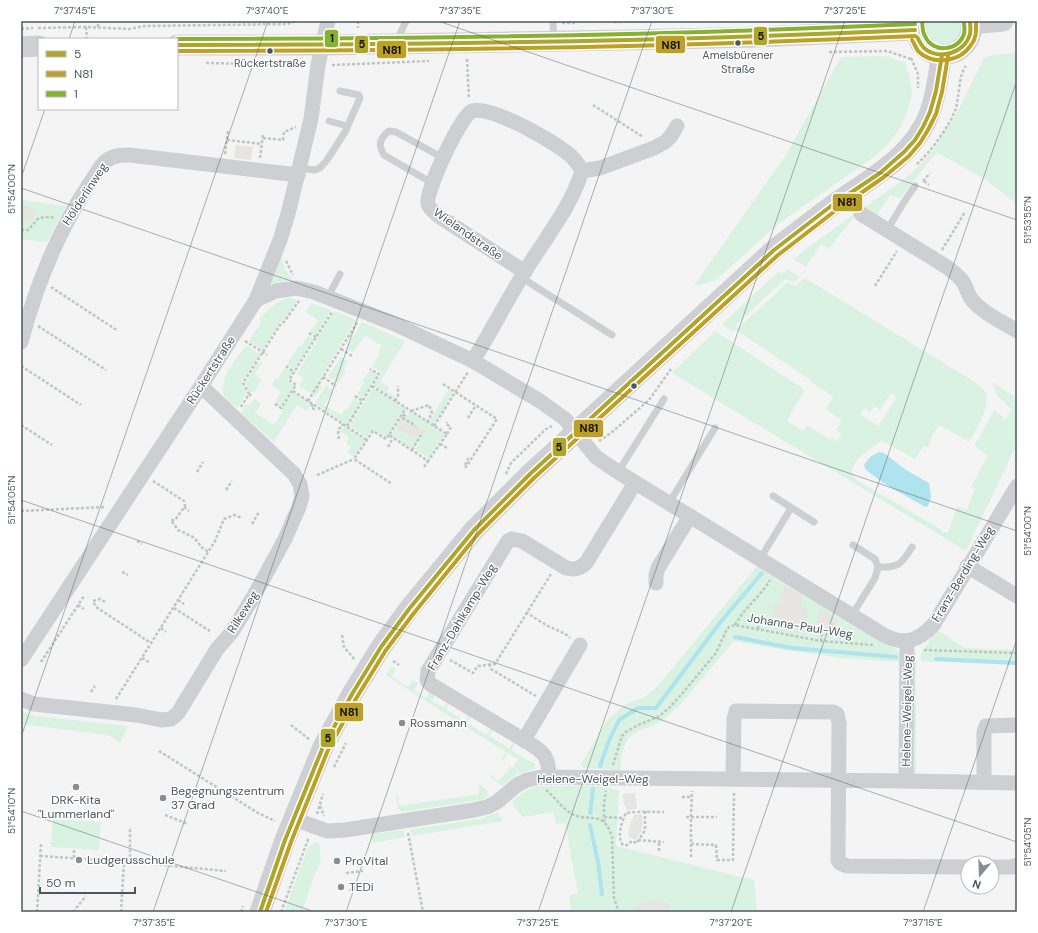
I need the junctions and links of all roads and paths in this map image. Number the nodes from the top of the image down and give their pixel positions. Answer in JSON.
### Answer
{"nodes":[{"id":1,"x":98,"y":21,"type":"edge"},
{"id":2,"x":297,"y":21,"type":"edge"},
{"id":3,"x":328,"y":21,"type":"edge"},
{"id":4,"x":406,"y":21,"type":"edge"},
{"id":5,"x":662,"y":21,"type":"edge"},
{"id":6,"x":1003,"y":21,"type":"edge"},
{"id":7,"x":611,"y":22,"type":"dead end"},
{"id":8,"x":971,"y":22,"type":"edge"},
{"id":9,"x":583,"y":23,"type":"dead end"},
{"id":10,"x":915,"y":26,"type":"edge"},
{"id":11,"x":86,"y":27,"type":"junction"},
{"id":12,"x":98,"y":27,"type":"junction"},
{"id":13,"x":555,"y":27,"type":"edge"},
{"id":14,"x":21,"y":28,"type":"edge"},
{"id":15,"x":87,"y":38,"type":"edge"},
{"id":16,"x":395,"y":43,"type":"junction"},
{"id":17,"x":323,"y":45,"type":"junction"},
{"id":18,"x":38,"y":46,"type":"edge"},
{"id":19,"x":178,"y":46,"type":"edge"},
{"id":20,"x":21,"y":47,"type":"edge"},
{"id":21,"x":942,"y":55,"type":"junction"},
{"id":22,"x":467,"y":59,"type":"dead end"},
{"id":23,"x":963,"y":69,"type":"dead end"},
{"id":24,"x":340,"y":91,"type":"dead end"},
{"id":25,"x":593,"y":105,"type":"dead end"},
{"id":26,"x":471,"y":112,"type":"junction"},
{"id":27,"x":311,"y":119,"type":"junction"},
{"id":28,"x":329,"y":121,"type":"dead end"},
{"id":29,"x":347,"y":126,"type":"junction"},
{"id":30,"x":677,"y":126,"type":"dead end"},
{"id":31,"x":228,"y":130,"type":"dead end"},
{"id":32,"x":226,"y":140,"type":"junction"},
{"id":33,"x":262,"y":144,"type":"junction"},
{"id":34,"x":657,"y":147,"type":"junction"},
{"id":35,"x":443,"y":158,"type":"junction"},
{"id":36,"x":916,"y":165,"type":"dead end"},
{"id":37,"x":223,"y":166,"type":"junction"},
{"id":38,"x":258,"y":170,"type":"junction"},
{"id":39,"x":582,"y":171,"type":"junction"},
{"id":40,"x":299,"y":172,"type":"junction"},
{"id":41,"x":923,"y":181,"type":"dead end"},
{"id":42,"x":432,"y":183,"type":"junction"},
{"id":43,"x":930,"y":185,"type":"dead end"},
{"id":44,"x":915,"y":186,"type":"dead end"},
{"id":45,"x":965,"y":212,"type":"dead end"},
{"id":46,"x":861,"y":214,"type":"dead end"},
{"id":47,"x":66,"y":223,"type":"junction"},
{"id":48,"x":21,"y":230,"type":"edge"},
{"id":49,"x":887,"y":230,"type":"junction"},
{"id":50,"x":280,"y":240,"type":"junction"},
{"id":51,"x":903,"y":240,"type":"junction"},
{"id":52,"x":936,"y":261,"type":"junction"},
{"id":53,"x":340,"y":274,"type":"dead end"},
{"id":54,"x":523,"y":275,"type":"junction"},
{"id":55,"x":294,"y":276,"type":"dead end"},
{"id":56,"x":41,"y":280,"type":"junction"},
{"id":57,"x":875,"y":286,"type":"dead end"},
{"id":58,"x":306,"y":291,"type":"junction"},
{"id":59,"x":333,"y":299,"type":"junction"},
{"id":60,"x":256,"y":300,"type":"junction"},
{"id":61,"x":364,"y":311,"type":"junction"},
{"id":62,"x":28,"y":319,"type":"junction"},
{"id":63,"x":284,"y":322,"type":"junction"},
{"id":64,"x":289,"y":324,"type":"dead end"},
{"id":65,"x":118,"y":331,"type":"dead end"},
{"id":66,"x":1017,"y":331,"type":"edge"},
{"id":67,"x":309,"y":333,"type":"dead end"},
{"id":68,"x":234,"y":334,"type":"junction"},
{"id":69,"x":612,"y":335,"type":"dead end"},
{"id":70,"x":316,"y":337,"type":"junction"},
{"id":71,"x":21,"y":342,"type":"edge"},
{"id":72,"x":341,"y":349,"type":"junction"},
{"id":73,"x":263,"y":353,"type":"junction"},
{"id":74,"x":267,"y":355,"type":"dead end"},
{"id":75,"x":352,"y":356,"type":"dead end"},
{"id":76,"x":473,"y":361,"type":"junction"},
{"id":77,"x":676,"y":364,"type":"dead end"},
{"id":78,"x":21,"y":366,"type":"edge"},
{"id":79,"x":286,"y":366,"type":"dead end"},
{"id":80,"x":370,"y":369,"type":"dead end"},
{"id":81,"x":106,"y":370,"type":"dead end"},
{"id":82,"x":294,"y":372,"type":"junction"},
{"id":83,"x":323,"y":377,"type":"junction"},
{"id":84,"x":443,"y":384,"type":"dead end"},
{"id":85,"x":201,"y":386,"type":"junction"},
{"id":86,"x":336,"y":386,"type":"dead end"},
{"id":87,"x":372,"y":386,"type":"junction"},
{"id":88,"x":398,"y":386,"type":"dead end"},
{"id":89,"x":293,"y":391,"type":"junction"},
{"id":90,"x":455,"y":392,"type":"junction"},
{"id":91,"x":249,"y":394,"type":"junction"},
{"id":92,"x":355,"y":396,"type":"dead end"},
{"id":93,"x":253,"y":397,"type":"dead end"},
{"id":94,"x":664,"y":399,"type":"dead end"},
{"id":95,"x":308,"y":401,"type":"junction"},
{"id":96,"x":363,"y":401,"type":"junction"},
{"id":97,"x":395,"y":401,"type":"junction"},
{"id":98,"x":275,"y":404,"type":"dead end"},
{"id":99,"x":313,"y":404,"type":"junction"},
{"id":100,"x":81,"y":405,"type":"dead end"},
{"id":101,"x":476,"y":405,"type":"junction"},
{"id":102,"x":406,"y":408,"type":"junction"},
{"id":103,"x":315,"y":410,"type":"dead end"},
{"id":104,"x":410,"y":411,"type":"junction"},
{"id":105,"x":403,"y":414,"type":"junction"},
{"id":106,"x":234,"y":418,"type":"junction"},
{"id":107,"x":468,"y":418,"type":"dead end"},
{"id":108,"x":427,"y":422,"type":"junction"},
{"id":109,"x":447,"y":422,"type":"dead end"},
{"id":110,"x":343,"y":424,"type":"junction"},
{"id":111,"x":21,"y":425,"type":"edge"},
{"id":112,"x":347,"y":426,"type":"junction"},
{"id":113,"x":416,"y":426,"type":"dead end"},
{"id":114,"x":434,"y":426,"type":"junction"},
{"id":115,"x":715,"y":428,"type":"dead end"},
{"id":116,"x":446,"y":434,"type":"junction"},
{"id":117,"x":389,"y":435,"type":"junction"},
{"id":118,"x":421,"y":435,"type":"dead end"},
{"id":119,"x":393,"y":438,"type":"junction"},
{"id":120,"x":339,"y":439,"type":"dead end"},
{"id":121,"x":367,"y":440,"type":"junction"},
{"id":122,"x":582,"y":440,"type":"junction"},
{"id":123,"x":440,"y":444,"type":"junction"},
{"id":124,"x":52,"y":446,"type":"dead end"},
{"id":125,"x":388,"y":447,"type":"dead end"},
{"id":126,"x":447,"y":448,"type":"dead end"},
{"id":127,"x":412,"y":450,"type":"junction"},
{"id":128,"x":466,"y":458,"type":"dead end"},
{"id":129,"x":354,"y":459,"type":"junction"},
{"id":130,"x":428,"y":461,"type":"junction"},
{"id":131,"x":203,"y":462,"type":"dead end"},
{"id":132,"x":424,"y":467,"type":"dead end"},
{"id":133,"x":197,"y":472,"type":"dead end"},
{"id":134,"x":618,"y":472,"type":"junction"},
{"id":135,"x":142,"y":475,"type":"junction"},
{"id":136,"x":317,"y":475,"type":"dead end"},
{"id":137,"x":232,"y":480,"type":"dead end"},
{"id":138,"x":635,"y":483,"type":"junction"},
{"id":139,"x":392,"y":484,"type":"dead end"},
{"id":140,"x":1017,"y":486,"type":"edge"},
{"id":141,"x":226,"y":490,"type":"dead end"},
{"id":142,"x":773,"y":496,"type":"dead end"},
{"id":143,"x":669,"y":504,"type":"junction"},
{"id":144,"x":122,"y":506,"type":"junction"},
{"id":145,"x":184,"y":507,"type":"junction"},
{"id":146,"x":791,"y":508,"type":"junction"},
{"id":147,"x":21,"y":511,"type":"edge"},
{"id":148,"x":190,"y":511,"type":"dead end"},
{"id":149,"x":259,"y":512,"type":"dead end"},
{"id":150,"x":690,"y":516,"type":"junction"},
{"id":151,"x":242,"y":518,"type":"dead end"},
{"id":152,"x":814,"y":522,"type":"dead end"},
{"id":153,"x":252,"y":524,"type":"dead end"},
{"id":154,"x":137,"y":541,"type":"dead end"},
{"id":155,"x":142,"y":544,"type":"dead end"},
{"id":156,"x":853,"y":545,"type":"dead end"},
{"id":157,"x":912,"y":547,"type":"dead end"},
{"id":158,"x":209,"y":552,"type":"junction"},
{"id":159,"x":760,"y":559,"type":"junction"},
{"id":160,"x":558,"y":563,"type":"junction"},
{"id":161,"x":967,"y":566,"type":"junction"},
{"id":162,"x":878,"y":567,"type":"junction"},
{"id":163,"x":777,"y":569,"type":"junction"},
{"id":164,"x":197,"y":571,"type":"junction"},
{"id":165,"x":122,"y":572,"type":"dead end"},
{"id":166,"x":201,"y":574,"type":"dead end"},
{"id":167,"x":128,"y":576,"type":"dead end"},
{"id":168,"x":656,"y":583,"type":"dead end"},
{"id":169,"x":84,"y":596,"type":"dead end"},
{"id":170,"x":1017,"y":596,"type":"edge"},
{"id":171,"x":178,"y":600,"type":"junction"},
{"id":172,"x":105,"y":602,"type":"dead end"},
{"id":173,"x":184,"y":604,"type":"dead end"},
{"id":174,"x":78,"y":605,"type":"junction"},
{"id":175,"x":174,"y":608,"type":"junction"},
{"id":176,"x":84,"y":609,"type":"dead end"},
{"id":177,"x":526,"y":612,"type":"junction"},
{"id":178,"x":852,"y":615,"type":"junction"},
{"id":179,"x":735,"y":625,"type":"junction"},
{"id":180,"x":161,"y":628,"type":"junction"},
{"id":181,"x":758,"y":629,"type":"junction"},
{"id":182,"x":210,"y":631,"type":"dead end"},
{"id":183,"x":166,"y":632,"type":"dead end"},
{"id":184,"x":342,"y":635,"type":"dead end"},
{"id":185,"x":821,"y":640,"type":"junction"},
{"id":186,"x":151,"y":643,"type":"junction"},
{"id":187,"x":875,"y":645,"type":"dead end"},
{"id":188,"x":907,"y":645,"type":"junction"},
{"id":189,"x":579,"y":646,"type":"joint"},
{"id":190,"x":439,"y":653,"type":"junction"},
{"id":191,"x":1017,"y":654,"type":"edge"},
{"id":192,"x":397,"y":655,"type":"dead end"},
{"id":193,"x":142,"y":658,"type":"junction"},
{"id":194,"x":21,"y":660,"type":"edge"},
{"id":195,"x":356,"y":660,"type":"dead end"},
{"id":196,"x":41,"y":662,"type":"dead end"},
{"id":197,"x":149,"y":662,"type":"dead end"},
{"id":198,"x":489,"y":664,"type":"junction"},
{"id":199,"x":400,"y":665,"type":"dead end"},
{"id":200,"x":95,"y":686,"type":"dead end"},
{"id":201,"x":124,"y":687,"type":"junction"},
{"id":202,"x":128,"y":690,"type":"dead end"},
{"id":203,"x":91,"y":692,"type":"dead end"},
{"id":204,"x":21,"y":699,"type":"edge"},
{"id":205,"x":116,"y":699,"type":"dead end"},
{"id":206,"x":546,"y":703,"type":"junction"},
{"id":207,"x":291,"y":725,"type":"dead end"},
{"id":208,"x":1017,"y":725,"type":"edge"},
{"id":209,"x":524,"y":740,"type":"junction"},
{"id":210,"x":312,"y":741,"type":"dead end"},
{"id":211,"x":347,"y":741,"type":"dead end"},
{"id":212,"x":159,"y":751,"type":"dead end"},
{"id":213,"x":333,"y":772,"type":"dead end"},
{"id":214,"x":545,"y":777,"type":"junction"},
{"id":215,"x":610,"y":778,"type":"junction"},
{"id":216,"x":692,"y":779,"type":"junction"},
{"id":217,"x":734,"y":779,"type":"junction"},
{"id":218,"x":839,"y":780,"type":"junction"},
{"id":219,"x":906,"y":781,"type":"junction"},
{"id":220,"x":984,"y":782,"type":"junction"},
{"id":221,"x":1017,"y":783,"type":"edge"},
{"id":222,"x":325,"y":790,"type":"dead end"},
{"id":223,"x":682,"y":797,"type":"dead end"},
{"id":224,"x":692,"y":797,"type":"junction"},
{"id":225,"x":320,"y":805,"type":"dead end"},
{"id":226,"x":645,"y":811,"type":"junction"},
{"id":227,"x":664,"y":812,"type":"dead end"},
{"id":228,"x":165,"y":815,"type":"dead end"},
{"id":229,"x":604,"y":817,"type":"junction"},
{"id":230,"x":686,"y":817,"type":"dead end"},
{"id":231,"x":691,"y":817,"type":"junction"},
{"id":232,"x":717,"y":817,"type":"dead end"},
{"id":233,"x":624,"y":818,"type":"junction"},
{"id":234,"x":284,"y":820,"type":"junction"},
{"id":235,"x":406,"y":821,"type":"junction"},
{"id":236,"x":604,"y":822,"type":"junction"},
{"id":237,"x":188,"y":824,"type":"dead end"},
{"id":238,"x":130,"y":827,"type":"dead end"},
{"id":239,"x":308,"y":839,"type":"dead end"},
{"id":240,"x":638,"y":840,"type":"junction"},
{"id":241,"x":659,"y":842,"type":"junction"},
{"id":242,"x":664,"y":842,"type":"dead end"},
{"id":243,"x":41,"y":844,"type":"dead end"},
{"id":244,"x":691,"y":844,"type":"junction"},
{"id":245,"x":74,"y":849,"type":"dead end"},
{"id":246,"x":659,"y":851,"type":"dead end"},
{"id":247,"x":40,"y":856,"type":"junction"},
{"id":248,"x":691,"y":857,"type":"dead end"},
{"id":249,"x":74,"y":858,"type":"junction"},
{"id":250,"x":124,"y":862,"type":"junction"},
{"id":251,"x":130,"y":862,"type":"junction"},
{"id":252,"x":1017,"y":865,"type":"edge"},
{"id":253,"x":960,"y":867,"type":"edge"},
{"id":254,"x":1000,"y":867,"type":"edge"},
{"id":255,"x":226,"y":871,"type":"dead end"},
{"id":256,"x":363,"y":871,"type":"dead end"},
{"id":257,"x":346,"y":873,"type":"dead end"},
{"id":258,"x":366,"y":888,"type":"dead end"},
{"id":259,"x":349,"y":890,"type":"dead end"},
{"id":260,"x":86,"y":896,"type":"dead end"},
{"id":261,"x":37,"y":912,"type":"edge"},
{"id":262,"x":73,"y":912,"type":"edge"},
{"id":263,"x":121,"y":912,"type":"edge"},
{"id":264,"x":260,"y":912,"type":"edge"},
{"id":265,"x":281,"y":912,"type":"edge"},
{"id":266,"x":423,"y":912,"type":"edge"},
{"id":267,"x":619,"y":912,"type":"edge"}],
"edges":[{"from":1,"to":12,"type":"path"},
{"from":2,"to":12,"type":"path"},
{"from":3,"to":17,"type":"street","name":"Rückertstraße"},
{"from":4,"to":16,"type":"lane"},
{"from":5,"to":7,"type":"path"},
{"from":6,"to":8,"type":"street"},
{"from":8,"to":21,"type":"street"},
{"from":9,"to":13,"type":"path"},
{"from":10,"to":13,"type":"street"},
{"from":10,"to":21,"type":"street"},
{"from":11,"to":12,"type":"path"},
{"from":11,"to":14,"type":"path"},
{"from":11,"to":15,"type":"path"},
{"from":13,"to":16,"type":"street"},
{"from":16,"to":17,"type":"street"},
{"from":17,"to":19,"type":"street"},
{"from":17,"to":27,"type":"street","name":"Rückertstraße"},
{"from":18,"to":20,"type":"street"},
{"from":21,"to":122,"type":"street"},
{"from":22,"to":26,"type":"path"},
{"from":23,"to":36,"type":"path"},
{"from":24,"to":29,"type":"lane"},
{"from":25,"to":34,"type":"path"},
{"from":26,"to":35,"type":"street","name":"Wielandstraße"},
{"from":26,"to":39,"type":"street"},
{"from":27,"to":33,"type":"path"},
{"from":27,"to":40,"type":"street","name":"Rückertstraße"},
{"from":28,"to":29,"type":"lane"},
{"from":29,"to":40,"type":"lane"},
{"from":30,"to":34,"type":"street"},
{"from":31,"to":32,"type":"path"},
{"from":32,"to":33,"type":"path"},
{"from":32,"to":37,"type":"path"},
{"from":33,"to":38,"type":"path"},
{"from":34,"to":39,"type":"street"},
{"from":35,"to":42,"type":"street","name":"Wielandstraße"},
{"from":35,"to":42,"type":"lane"},
{"from":37,"to":38,"type":"street","name":"Hölderlinweg"},
{"from":37,"to":47,"type":"street","name":"Hölderlinweg"},
{"from":38,"to":40,"type":"street","name":"Hölderlinweg"},
{"from":39,"to":54,"type":"street"},
{"from":40,"to":50,"type":"street","name":"Rückertstraße"},
{"from":41,"to":43,"type":"path"},
{"from":42,"to":54,"type":"street","name":"Wielandstraße"},
{"from":44,"to":49,"type":"lane"},
{"from":45,"to":52,"type":"path"},
{"from":46,"to":49,"type":"street"},
{"from":47,"to":48,"type":"path"},
{"from":47,"to":56,"type":"street","name":"Hölderlinweg"},
{"from":49,"to":51,"type":"street"},
{"from":50,"to":55,"type":"path"},
{"from":50,"to":60,"type":"street","name":"Rückertstraße"},
{"from":51,"to":52,"type":"street"},
{"from":51,"to":57,"type":"path"},
{"from":52,"to":66,"type":"street"},
{"from":53,"to":59,"type":"lane"},
{"from":54,"to":69,"type":"lane"},
{"from":54,"to":76,"type":"street"},
{"from":56,"to":62,"type":"street","name":"Hölderlinweg"},
{"from":56,"to":65,"type":"path"},
{"from":58,"to":59,"type":"street"},
{"from":58,"to":60,"type":"street"},
{"from":58,"to":63,"type":"path"},
{"from":59,"to":61,"type":"street"},
{"from":59,"to":70,"type":"path"},
{"from":60,"to":68,"type":"street","name":"Rückertstraße"},
{"from":61,"to":72,"type":"path"},
{"from":61,"to":76,"type":"street"},
{"from":62,"to":71,"type":"street","name":"Hölderlinweg"},
{"from":62,"to":81,"type":"path"},
{"from":63,"to":64,"type":"path"},
{"from":63,"to":73,"type":"path"},
{"from":67,"to":70,"type":"path"},
{"from":68,"to":73,"type":"path"},
{"from":68,"to":85,"type":"street","name":"Rückertstraße"},
{"from":70,"to":82,"type":"path"},
{"from":72,"to":75,"type":"path"},
{"from":72,"to":83,"type":"path"},
{"from":73,"to":74,"type":"path"},
{"from":73,"to":91,"type":"path"},
{"from":76,"to":90,"type":"path"},
{"from":76,"to":122,"type":"street"},
{"from":77,"to":122,"type":"path"},
{"from":78,"to":100,"type":"path"},
{"from":79,"to":82,"type":"path"},
{"from":80,"to":87,"type":"path"},
{"from":82,"to":89,"type":"path"},
{"from":83,"to":86,"type":"path"},
{"from":83,"to":95,"type":"path"},
{"from":84,"to":90,"type":"path"},
{"from":85,"to":106,"type":"street","name":"Rilkeweg"},
{"from":85,"to":135,"type":"street","name":"Rückertstraße"},
{"from":87,"to":96,"type":"path"},
{"from":87,"to":97,"type":"path"},
{"from":88,"to":97,"type":"path"},
{"from":89,"to":95,"type":"path"},
{"from":89,"to":98,"type":"path"},
{"from":90,"to":101,"type":"path"},
{"from":90,"to":114,"type":"path"},
{"from":91,"to":93,"type":"path"},
{"from":91,"to":106,"type":"path"},
{"from":92,"to":96,"type":"path"},
{"from":94,"to":134,"type":"lane"},
{"from":95,"to":99,"type":"path"},
{"from":96,"to":112,"type":"path"},
{"from":97,"to":102,"type":"path"},
{"from":99,"to":103,"type":"path"},
{"from":99,"to":110,"type":"path"},
{"from":101,"to":107,"type":"path"},
{"from":101,"to":128,"type":"path"},
{"from":102,"to":104,"type":"path"},
{"from":102,"to":105,"type":"path"},
{"from":104,"to":108,"type":"path"},
{"from":104,"to":108,"type":"path"},
{"from":105,"to":113,"type":"path"},
{"from":105,"to":117,"type":"path"},
{"from":106,"to":204,"type":"street","name":"Rilkeweg"},
{"from":108,"to":114,"type":"path"},
{"from":109,"to":116,"type":"path"},
{"from":110,"to":112,"type":"path"},
{"from":110,"to":120,"type":"path"},
{"from":111,"to":124,"type":"path"},
{"from":112,"to":121,"type":"path"},
{"from":114,"to":116,"type":"path"},
{"from":115,"to":143,"type":"lane"},
{"from":116,"to":123,"type":"path"},
{"from":117,"to":119,"type":"path"},
{"from":117,"to":121,"type":"path"},
{"from":118,"to":127,"type":"path"},
{"from":119,"to":125,"type":"path"},
{"from":119,"to":127,"type":"path"},
{"from":121,"to":129,"type":"path"},
{"from":122,"to":134,"type":"street"},
{"from":122,"to":234,"type":"street"},
{"from":123,"to":126,"type":"path"},
{"from":123,"to":130,"type":"path"},
{"from":127,"to":130,"type":"path"},
{"from":129,"to":136,"type":"path"},
{"from":129,"to":139,"type":"path"},
{"from":130,"to":132,"type":"path"},
{"from":131,"to":133,"type":"path"},
{"from":134,"to":138,"type":"street"},
{"from":135,"to":144,"type":"street","name":"Rückertstraße"},
{"from":135,"to":145,"type":"path"},
{"from":137,"to":141,"type":"path"},
{"from":138,"to":143,"type":"street"},
{"from":138,"to":160,"type":"street","name":"Franz-Dahlkamp-Weg"},
{"from":140,"to":161,"type":"street","name":"Franz-Berding-Weg"},
{"from":142,"to":146,"type":"lane"},
{"from":143,"to":150,"type":"street"},
{"from":144,"to":147,"type":"path"},
{"from":144,"to":194,"type":"street","name":"Rückertstraße"},
{"from":145,"to":148,"type":"path"},
{"from":145,"to":158,"type":"path"},
{"from":146,"to":152,"type":"lane"},
{"from":146,"to":159,"type":"lane"},
{"from":149,"to":153,"type":"path"},
{"from":150,"to":159,"type":"street"},
{"from":150,"to":168,"type":"street"},
{"from":151,"to":158,"type":"path"},
{"from":154,"to":155,"type":"path"},
{"from":156,"to":162,"type":"lane"},
{"from":157,"to":162,"type":"lane"},
{"from":158,"to":164,"type":"path"},
{"from":159,"to":163,"type":"street"},
{"from":160,"to":177,"type":"path"},
{"from":160,"to":190,"type":"street","name":"Franz-Dahlkamp-Weg"},
{"from":161,"to":170,"type":"street"},
{"from":161,"to":188,"type":"street","name":"Franz-Berding-Weg"},
{"from":162,"to":178,"type":"lane"},
{"from":163,"to":178,"type":"street"},
{"from":163,"to":179,"type":"path"},
{"from":164,"to":166,"type":"path"},
{"from":164,"to":171,"type":"path"},
{"from":165,"to":167,"type":"path"},
{"from":169,"to":174,"type":"path"},
{"from":171,"to":173,"type":"path"},
{"from":171,"to":175,"type":"path"},
{"from":172,"to":186,"type":"path"},
{"from":174,"to":176,"type":"path"},
{"from":174,"to":196,"type":"path"},
{"from":175,"to":180,"type":"path"},
{"from":175,"to":182,"type":"path"},
{"from":177,"to":189,"type":"path"},
{"from":177,"to":198,"type":"path"},
{"from":178,"to":188,"type":"street"},
{"from":179,"to":181,"type":"path","name":"Johanna-Paul-Weg"},
{"from":179,"to":215,"type":"path","name":"Johanna-Paul-Weg"},
{"from":180,"to":183,"type":"path"},
{"from":180,"to":186,"type":"path"},
{"from":181,"to":185,"type":"path","name":"Johanna-Paul-Weg"},
{"from":181,"to":185,"type":"path"},
{"from":184,"to":195,"type":"path"},
{"from":185,"to":187,"type":"path","name":"Johanna-Paul-Weg"},
{"from":186,"to":193,"type":"path"},
{"from":188,"to":191,"type":"path"},
{"from":188,"to":219,"type":"street","name":"Helene-Weigel-Weg"},
{"from":189,"to":206,"type":"street"},
{"from":190,"to":198,"type":"path"},
{"from":190,"to":209,"type":"street","name":"Franz-Dahlkamp-Weg"},
{"from":192,"to":199,"type":"path"},
{"from":193,"to":197,"type":"path"},
{"from":193,"to":201,"type":"path"},
{"from":198,"to":206,"type":"path"},
{"from":200,"to":203,"type":"path"},
{"from":201,"to":202,"type":"path"},
{"from":201,"to":205,"type":"path"},
{"from":206,"to":209,"type":"street"},
{"from":207,"to":210,"type":"path"},
{"from":208,"to":220,"type":"street"},
{"from":209,"to":214,"type":"street","name":"Franz-Dahlkamp-Weg"},
{"from":211,"to":213,"type":"path"},
{"from":212,"to":234,"type":"path"},
{"from":214,"to":215,"type":"street","name":"Helene-Weigel-Weg"},
{"from":214,"to":235,"type":"street","name":"Helene-Weigel-Weg"},
{"from":214,"to":236,"type":"path"},
{"from":215,"to":216,"type":"street","name":"Helene-Weigel-Weg"},
{"from":215,"to":229,"type":"path","name":"Johanna-Paul-Weg"},
{"from":216,"to":217,"type":"street","name":"Helene-Weigel-Weg"},
{"from":216,"to":224,"type":"path"},
{"from":217,"to":218,"type":"street","name":"Helene-Weigel-Weg"},
{"from":217,"to":218,"type":"street"},
{"from":217,"to":244,"type":"path"},
{"from":218,"to":219,"type":"street","name":"Helene-Weigel-Weg"},
{"from":218,"to":253,"type":"street"},
{"from":219,"to":220,"type":"street","name":"Helene-Weigel-Weg"},
{"from":220,"to":221,"type":"street","name":"Helene-Weigel-Weg"},
{"from":222,"to":225,"type":"path"},
{"from":223,"to":224,"type":"path"},
{"from":224,"to":231,"type":"path"},
{"from":226,"to":227,"type":"path"},
{"from":226,"to":233,"type":"path"},
{"from":226,"to":240,"type":"path"},
{"from":228,"to":237,"type":"path"},
{"from":229,"to":233,"type":"path"},
{"from":229,"to":236,"type":"path","name":"Johanna-Paul-Weg"},
{"from":230,"to":231,"type":"path"},
{"from":231,"to":232,"type":"path"},
{"from":231,"to":244,"type":"path"},
{"from":233,"to":240,"type":"path"},
{"from":234,"to":235,"type":"street","name":"Helene-Weigel-Weg"},
{"from":234,"to":264,"type":"street"},
{"from":235,"to":266,"type":"path"},
{"from":236,"to":267,"type":"path"},
{"from":238,"to":251,"type":"path"},
{"from":239,"to":265,"type":"path"},
{"from":240,"to":241,"type":"path"},
{"from":241,"to":242,"type":"path"},
{"from":241,"to":246,"type":"path"},
{"from":243,"to":247,"type":"path"},
{"from":244,"to":248,"type":"path"},
{"from":245,"to":249,"type":"path"},
{"from":247,"to":249,"type":"path"},
{"from":247,"to":261,"type":"path"},
{"from":249,"to":250,"type":"path"},
{"from":250,"to":251,"type":"path"},
{"from":250,"to":263,"type":"path"},
{"from":251,"to":255,"type":"path"},
{"from":252,"to":254,"type":"street"},
{"from":256,"to":257,"type":"path"},
{"from":258,"to":259,"type":"path"},
{"from":260,"to":262,"type":"path"}]}
